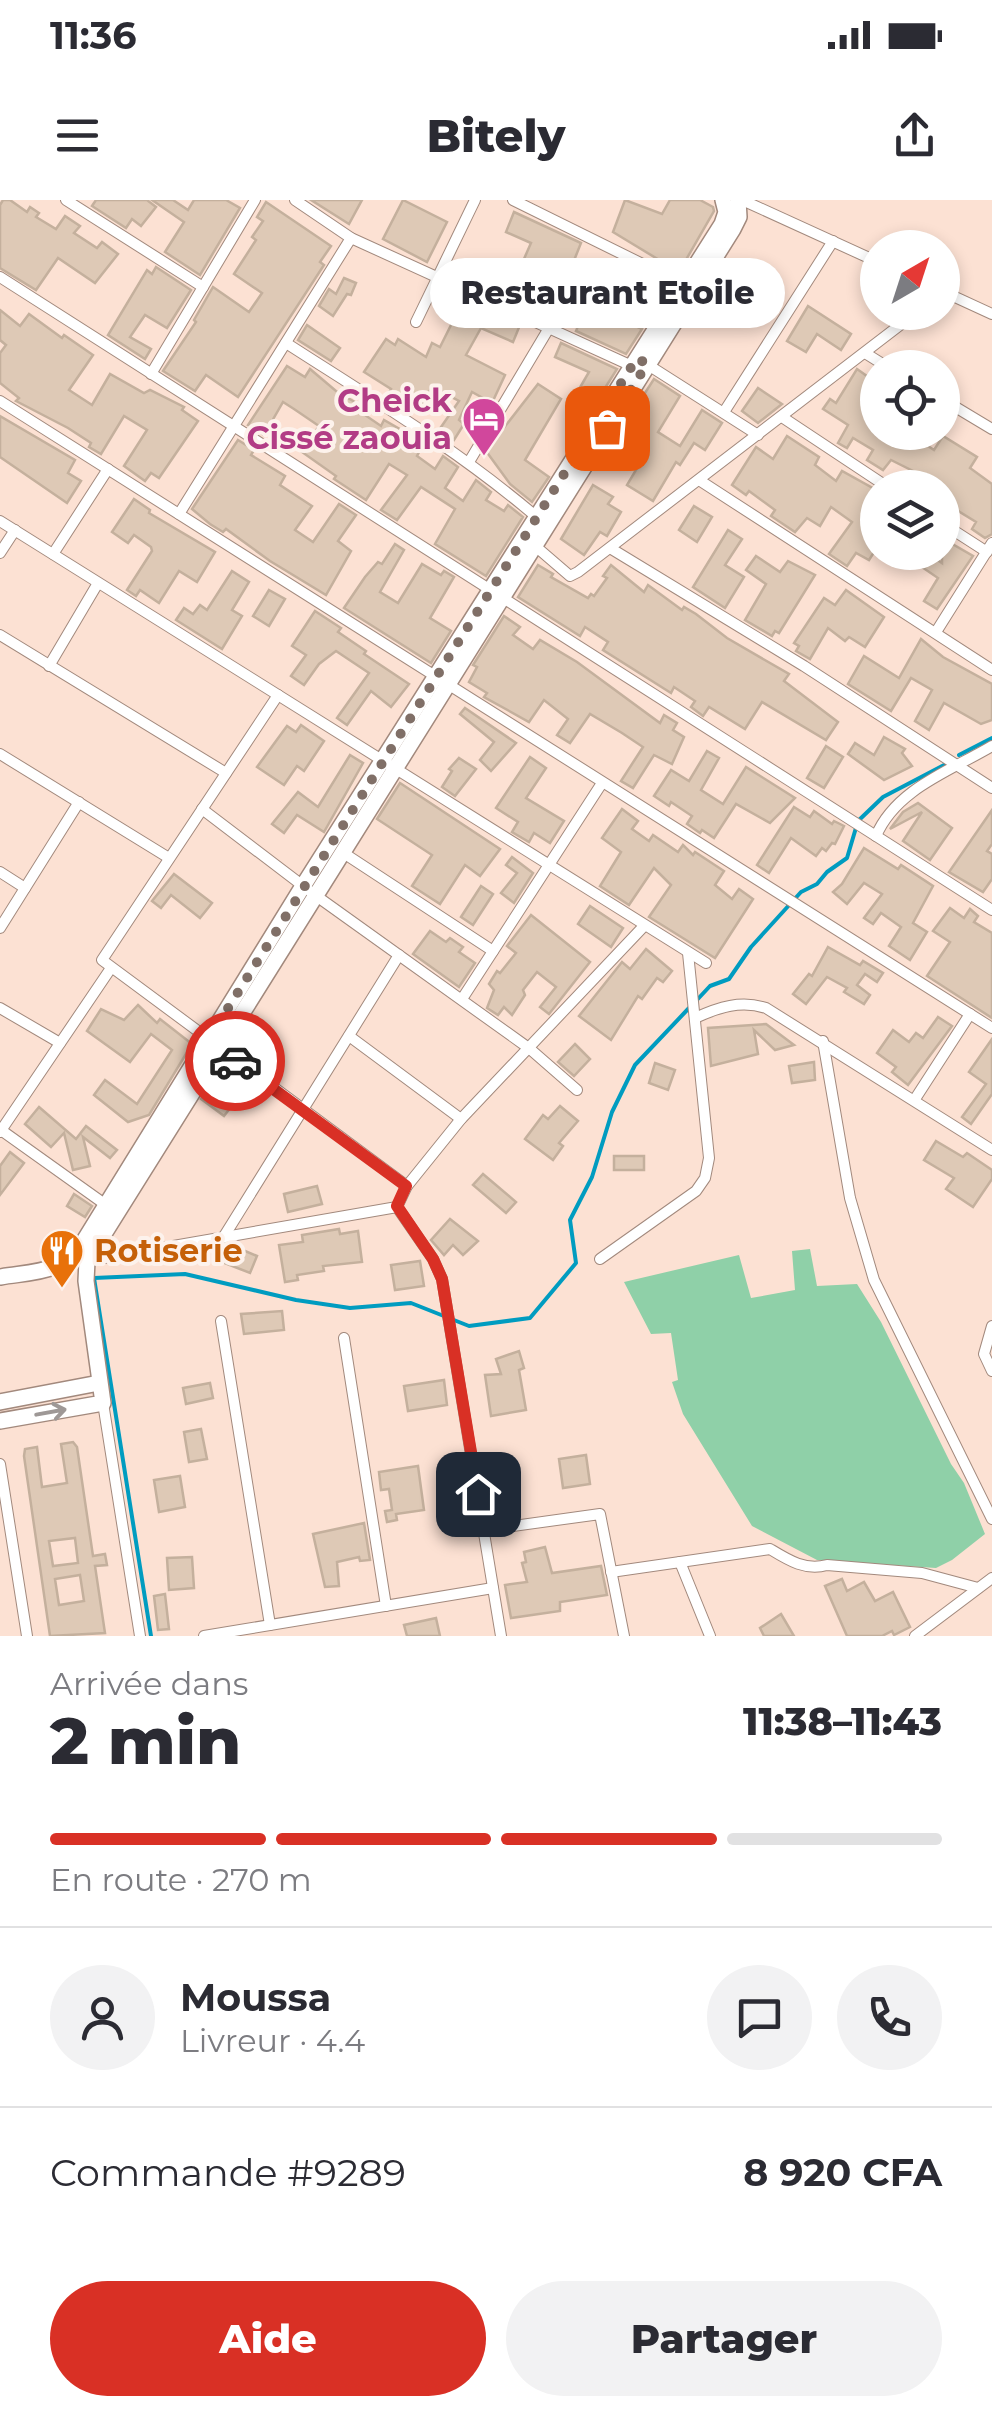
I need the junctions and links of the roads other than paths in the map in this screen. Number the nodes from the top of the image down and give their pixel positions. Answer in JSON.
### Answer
{"nodes":[{"id":1,"x":66,"y":200,"type":"edge"},
{"id":2,"x":254,"y":200,"type":"edge"},
{"id":3,"x":296,"y":200,"type":"edge"},
{"id":4,"x":475,"y":200,"type":"edge"},
{"id":5,"x":513,"y":200,"type":"edge"},
{"id":6,"x":725,"y":200,"type":"edge"},
{"id":7,"x":740,"y":200,"type":"edge"},
{"id":8,"x":352,"y":238,"type":"junction"},
{"id":9,"x":832,"y":241,"type":"junction"},
{"id":10,"x":860,"y":254,"type":"edge"},
{"id":11,"x":438,"y":276,"type":"junction"},
{"id":12,"x":0,"y":277,"type":"edge"},
{"id":13,"x":203,"y":287,"type":"junction"},
{"id":14,"x":688,"y":287,"type":"junction"},
{"id":15,"x":960,"y":300,"type":"edge"},
{"id":16,"x":992,"y":314,"type":"edge"},
{"id":17,"x":416,"y":322,"type":"dead end"},
{"id":18,"x":549,"y":328,"type":"junction"},
{"id":19,"x":894,"y":330,"type":"edge"},
{"id":20,"x":286,"y":342,"type":"junction"},
{"id":21,"x":868,"y":350,"type":"edge"},
{"id":22,"x":860,"y":356,"type":"edge"},
{"id":23,"x":639,"y":363,"type":"junction"},
{"id":24,"x":151,"y":374,"type":"junction"},
{"id":25,"x":0,"y":400,"type":"edge"},
{"id":26,"x":960,"y":410,"type":"edge"},
{"id":27,"x":724,"y":412,"type":"junction"},
{"id":28,"x":782,"y":417,"type":"junction"},
{"id":29,"x":234,"y":427,"type":"junction"},
{"id":30,"x":992,"y":429,"type":"edge"},
{"id":31,"x":758,"y":434,"type":"junction"},
{"id":32,"x":469,"y":462,"type":"junction"},
{"id":33,"x":108,"y":469,"type":"junction"},
{"id":34,"x":862,"y":470,"type":"edge"},
{"id":35,"x":699,"y":480,"type":"junction"},
{"id":36,"x":179,"y":514,"type":"junction"},
{"id":37,"x":0,"y":521,"type":"edge"},
{"id":38,"x":542,"y":521,"type":"junction"},
{"id":39,"x":15,"y":530,"type":"junction"},
{"id":40,"x":960,"y":533,"type":"edge"},
{"id":41,"x":534,"y":545,"type":"junction"},
{"id":42,"x":610,"y":548,"type":"junction"},
{"id":43,"x":989,"y":548,"type":"edge"},
{"id":44,"x":0,"y":552,"type":"edge"},
{"id":45,"x":53,"y":554,"type":"junction"},
{"id":46,"x":98,"y":583,"type":"junction"},
{"id":47,"x":496,"y":594,"type":"junction"},
{"id":48,"x":936,"y":632,"type":"junction"},
{"id":49,"x":0,"y":635,"type":"edge"},
{"id":50,"x":48,"y":666,"type":"junction"},
{"id":51,"x":992,"y":670,"type":"edge"},
{"id":52,"x":441,"y":681,"type":"junction"},
{"id":53,"x":278,"y":696,"type":"junction"},
{"id":54,"x":992,"y":746,"type":"edge"},
{"id":55,"x":0,"y":754,"type":"edge"},
{"id":56,"x":388,"y":765,"type":"junction"},
{"id":57,"x":957,"y":766,"type":"junction"},
{"id":58,"x":226,"y":773,"type":"junction"},
{"id":59,"x":602,"y":783,"type":"junction"},
{"id":60,"x":992,"y":788,"type":"edge"},
{"id":61,"x":79,"y":802,"type":"junction"},
{"id":62,"x":202,"y":809,"type":"junction"},
{"id":63,"x":876,"y":836,"type":"junction"},
{"id":64,"x":342,"y":852,"type":"junction"},
{"id":65,"x":169,"y":858,"type":"junction"},
{"id":66,"x":549,"y":865,"type":"junction"},
{"id":67,"x":0,"y":872,"type":"edge"},
{"id":68,"x":25,"y":888,"type":"junction"},
{"id":69,"x":309,"y":890,"type":"junction"},
{"id":70,"x":992,"y":910,"type":"edge"},
{"id":71,"x":644,"y":926,"type":"junction"},
{"id":72,"x":0,"y":928,"type":"edge"},
{"id":73,"x":493,"y":951,"type":"junction"},
{"id":74,"x":688,"y":953,"type":"junction"},
{"id":75,"x":400,"y":955,"type":"junction"},
{"id":76,"x":706,"y":963,"type":"dead end"},
{"id":77,"x":110,"y":968,"type":"junction"},
{"id":78,"x":462,"y":1000,"type":"junction"},
{"id":79,"x":0,"y":1008,"type":"edge"},
{"id":80,"x":695,"y":1012,"type":"junction"},
{"id":81,"x":970,"y":1014,"type":"junction"},
{"id":82,"x":992,"y":1028,"type":"edge"},
{"id":83,"x":349,"y":1036,"type":"junction"},
{"id":84,"x":823,"y":1042,"type":"junction"},
{"id":85,"x":60,"y":1043,"type":"junction"},
{"id":86,"x":214,"y":1045,"type":"junction"},
{"id":87,"x":530,"y":1049,"type":"junction"},
{"id":88,"x":577,"y":1090,"type":"dead end"},
{"id":89,"x":914,"y":1100,"type":"junction"},
{"id":90,"x":302,"y":1110,"type":"junction"},
{"id":91,"x":461,"y":1118,"type":"junction"},
{"id":92,"x":1,"y":1131,"type":"edge"},
{"id":93,"x":992,"y":1150,"type":"edge"},
{"id":94,"x":406,"y":1186,"type":"junction"},
{"id":95,"x":106,"y":1206,"type":"junction"},
{"id":96,"x":397,"y":1206,"type":"junction"},
{"id":97,"x":223,"y":1238,"type":"junction"},
{"id":98,"x":600,"y":1259,"type":"dead end"},
{"id":99,"x":87,"y":1261,"type":"junction"},
{"id":100,"x":0,"y":1278,"type":"edge"},
{"id":101,"x":221,"y":1321,"type":"dead end"},
{"id":102,"x":992,"y":1326,"type":"edge"},
{"id":103,"x":344,"y":1338,"type":"dead end"},
{"id":104,"x":992,"y":1371,"type":"edge"},
{"id":105,"x":100,"y":1383,"type":"junction"},
{"id":106,"x":0,"y":1402,"type":"edge"},
{"id":107,"x":103,"y":1403,"type":"junction"},
{"id":108,"x":0,"y":1421,"type":"edge"},
{"id":109,"x":0,"y":1464,"type":"edge"},
{"id":110,"x":992,"y":1519,"type":"edge"},
{"id":111,"x":484,"y":1530,"type":"junction"},
{"id":112,"x":680,"y":1562,"type":"junction"},
{"id":113,"x":612,"y":1572,"type":"junction"},
{"id":114,"x":992,"y":1578,"type":"edge"},
{"id":115,"x":493,"y":1588,"type":"junction"},
{"id":116,"x":978,"y":1588,"type":"junction"},
{"id":117,"x":386,"y":1606,"type":"junction"},
{"id":118,"x":270,"y":1625,"type":"junction"},
{"id":119,"x":27,"y":1636,"type":"edge"},
{"id":120,"x":140,"y":1636,"type":"edge"},
{"id":121,"x":204,"y":1636,"type":"edge"},
{"id":122,"x":501,"y":1636,"type":"edge"},
{"id":123,"x":624,"y":1636,"type":"edge"},
{"id":124,"x":710,"y":1636,"type":"edge"},
{"id":125,"x":915,"y":1636,"type":"edge"}],
"edges":[{"from":1,"to":13,"type":"street"},
{"from":2,"to":13,"type":"street"},
{"from":3,"to":8,"type":"street"},
{"from":4,"to":11,"type":"street"},
{"from":5,"to":14,"type":"street"},
{"from":6,"to":14,"type":"street"},
{"from":7,"to":9,"type":"street"},
{"from":7,"to":14,"type":"street"},
{"from":8,"to":11,"type":"street"},
{"from":8,"to":20,"type":"street"},
{"from":9,"to":10,"type":"street"},
{"from":9,"to":27,"type":"street"},
{"from":11,"to":17,"type":"street"},
{"from":11,"to":18,"type":"street"},
{"from":12,"to":24,"type":"street"},
{"from":13,"to":24,"type":"street"},
{"from":14,"to":23,"type":"street"},
{"from":15,"to":16,"type":"street"},
{"from":18,"to":23,"type":"street"},
{"from":18,"to":32,"type":"street"},
{"from":19,"to":21,"type":"street"},
{"from":20,"to":29,"type":"street"},
{"from":20,"to":32,"type":"street"},
{"from":22,"to":28,"type":"street"},
{"from":23,"to":27,"type":"street"},
{"from":23,"to":38,"type":"street"},
{"from":24,"to":29,"type":"street"},
{"from":25,"to":33,"type":"street"},
{"from":26,"to":30,"type":"street"},
{"from":27,"to":31,"type":"street"},
{"from":28,"to":31,"type":"street"},
{"from":28,"to":34,"type":"street"},
{"from":29,"to":36,"type":"street"},
{"from":29,"to":47,"type":"street"},
{"from":31,"to":35,"type":"street"},
{"from":32,"to":38,"type":"street"},
{"from":33,"to":36,"type":"street"},
{"from":33,"to":45,"type":"street"},
{"from":35,"to":42,"type":"street"},
{"from":35,"to":48,"type":"street"},
{"from":36,"to":52,"type":"street"},
{"from":37,"to":39,"type":"street"},
{"from":38,"to":41,"type":"street"},
{"from":38,"to":47,"type":"street"},
{"from":39,"to":44,"type":"street"},
{"from":39,"to":45,"type":"street"},
{"from":40,"to":43,"type":"street"},
{"from":41,"to":42,"type":"street"},
{"from":41,"to":47,"type":"street"},
{"from":42,"to":57,"type":"street"},
{"from":43,"to":48,"type":"street"},
{"from":45,"to":46,"type":"street"},
{"from":46,"to":50,"type":"street"},
{"from":46,"to":53,"type":"street"},
{"from":47,"to":52,"type":"street"},
{"from":47,"to":63,"type":"street"},
{"from":48,"to":51,"type":"street"},
{"from":49,"to":50,"type":"street"},
{"from":50,"to":58,"type":"street"},
{"from":52,"to":56,"type":"street"},
{"from":52,"to":59,"type":"street"},
{"from":53,"to":56,"type":"street"},
{"from":53,"to":58,"type":"street"},
{"from":54,"to":57,"type":"street"},
{"from":55,"to":61,"type":"street"},
{"from":56,"to":64,"type":"street"},
{"from":56,"to":66,"type":"street"},
{"from":56,"to":69,"type":"street"},
{"from":57,"to":60,"type":"street"},
{"from":57,"to":63,"type":"street"},
{"from":58,"to":62,"type":"street"},
{"from":59,"to":66,"type":"street"},
{"from":59,"to":81,"type":"street"},
{"from":61,"to":65,"type":"street"},
{"from":61,"to":68,"type":"street"},
{"from":62,"to":65,"type":"street"},
{"from":62,"to":69,"type":"street"},
{"from":63,"to":70,"type":"street"},
{"from":64,"to":69,"type":"street"},
{"from":64,"to":73,"type":"street"},
{"from":65,"to":77,"type":"street"},
{"from":66,"to":71,"type":"street"},
{"from":66,"to":73,"type":"street"},
{"from":67,"to":68,"type":"street"},
{"from":68,"to":72,"type":"street"},
{"from":69,"to":75,"type":"street"},
{"from":69,"to":86,"type":"street"},
{"from":71,"to":74,"type":"street"},
{"from":71,"to":87,"type":"street"},
{"from":73,"to":78,"type":"street"},
{"from":74,"to":76,"type":"street"},
{"from":74,"to":80,"type":"street"},
{"from":75,"to":78,"type":"street"},
{"from":75,"to":83,"type":"street"},
{"from":77,"to":85,"type":"street"},
{"from":77,"to":86,"type":"street"},
{"from":78,"to":87,"type":"street"},
{"from":79,"to":85,"type":"street"},
{"from":80,"to":84,"type":"street"},
{"from":80,"to":98,"type":"street"},
{"from":81,"to":82,"type":"street"},
{"from":81,"to":89,"type":"street"},
{"from":83,"to":90,"type":"street"},
{"from":83,"to":91,"type":"street"},
{"from":84,"to":89,"type":"street"},
{"from":84,"to":110,"type":"street"},
{"from":85,"to":92,"type":"street"},
{"from":86,"to":90,"type":"street"},
{"from":86,"to":95,"type":"street"},
{"from":86,"to":99,"type":"street"},
{"from":87,"to":88,"type":"street"},
{"from":87,"to":91,"type":"street"},
{"from":89,"to":93,"type":"street"},
{"from":90,"to":94,"type":"street"},
{"from":90,"to":97,"type":"street"},
{"from":91,"to":94,"type":"street"},
{"from":92,"to":95,"type":"street"},
{"from":94,"to":96,"type":"street"},
{"from":95,"to":100,"type":"street"},
{"from":96,"to":97,"type":"street"},
{"from":96,"to":111,"type":"street"},
{"from":97,"to":99,"type":"street"},
{"from":99,"to":105,"type":"street"},
{"from":101,"to":118,"type":"street"},
{"from":102,"to":104,"type":"street"},
{"from":103,"to":117,"type":"street"},
{"from":105,"to":106,"type":"street"},
{"from":105,"to":107,"type":"street"},
{"from":108,"to":107,"type":"street","one_way":true},
{"from":107,"to":120,"type":"street"},
{"from":109,"to":119,"type":"street"},
{"from":111,"to":113,"type":"street"},
{"from":111,"to":115,"type":"street"},
{"from":112,"to":113,"type":"street"},
{"from":112,"to":116,"type":"street"},
{"from":112,"to":124,"type":"street"},
{"from":113,"to":123,"type":"street"},
{"from":114,"to":116,"type":"street"},
{"from":115,"to":117,"type":"street"},
{"from":115,"to":122,"type":"street"},
{"from":116,"to":125,"type":"street"},
{"from":117,"to":118,"type":"street"},
{"from":118,"to":121,"type":"street"}]}
